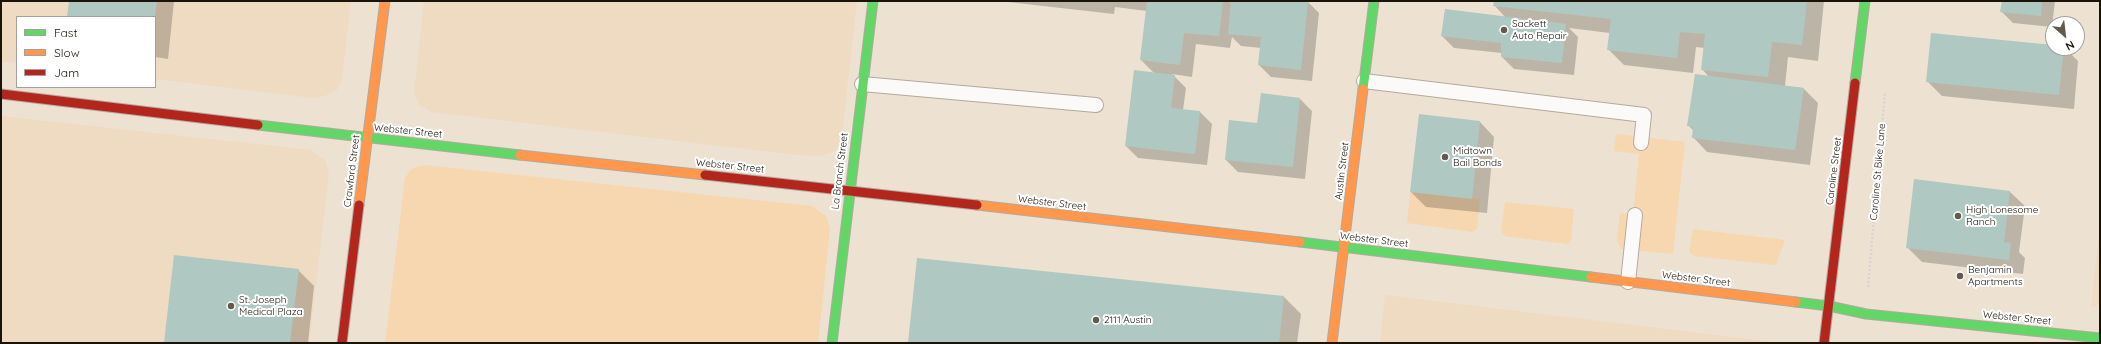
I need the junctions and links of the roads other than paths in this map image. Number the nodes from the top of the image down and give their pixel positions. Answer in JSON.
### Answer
{"nodes":[{"id":1,"x":385,"y":1,"type":"edge"},
{"id":2,"x":873,"y":1,"type":"edge"},
{"id":3,"x":1374,"y":1,"type":"edge"},
{"id":4,"x":1865,"y":1,"type":"edge"},
{"id":5,"x":1364,"y":81,"type":"junction"},
{"id":6,"x":862,"y":84,"type":"junction"},
{"id":7,"x":1,"y":94,"type":"edge"},
{"id":8,"x":1096,"y":105,"type":"dead end"},
{"id":9,"x":367,"y":137,"type":"junction"},
{"id":10,"x":1641,"y":143,"type":"dead end"},
{"id":11,"x":849,"y":191,"type":"junction"},
{"id":12,"x":1635,"y":215,"type":"dead end"},
{"id":13,"x":1344,"y":247,"type":"junction"},
{"id":14,"x":1628,"y":282,"type":"junction"},
{"id":15,"x":1829,"y":306,"type":"junction"},
{"id":16,"x":2100,"y":338,"type":"edge"},
{"id":17,"x":342,"y":343,"type":"edge"},
{"id":18,"x":832,"y":343,"type":"edge"},
{"id":19,"x":1332,"y":343,"type":"edge"},
{"id":20,"x":1824,"y":343,"type":"edge"}],
"edges":[{"from":1,"to":9,"type":"main road","name":"Crawford Street"},
{"from":2,"to":6,"type":"main road","name":"La Branch Street"},
{"from":3,"to":5,"type":"main road","name":"Austin Street"},
{"from":4,"to":15,"type":"main road","name":"Caroline Street"},
{"from":5,"to":10,"type":"lane"},
{"from":5,"to":13,"type":"main road","name":"Austin Street"},
{"from":6,"to":8,"type":"lane"},
{"from":6,"to":11,"type":"main road","name":"La Branch Street"},
{"from":7,"to":9,"type":"main road","name":"Webster Street"},
{"from":9,"to":11,"type":"main road","name":"Webster Street"},
{"from":9,"to":17,"type":"main road","name":"Crawford Street"},
{"from":11,"to":13,"type":"main road","name":"Webster Street"},
{"from":11,"to":18,"type":"main road","name":"La Branch Street"},
{"from":12,"to":14,"type":"lane"},
{"from":13,"to":14,"type":"main road","name":"Webster Street"},
{"from":13,"to":19,"type":"main road","name":"Austin Street"},
{"from":14,"to":15,"type":"main road","name":"Webster Street"},
{"from":15,"to":16,"type":"main road","name":"Webster Street"},
{"from":15,"to":20,"type":"main road","name":"Caroline Street"}]}
